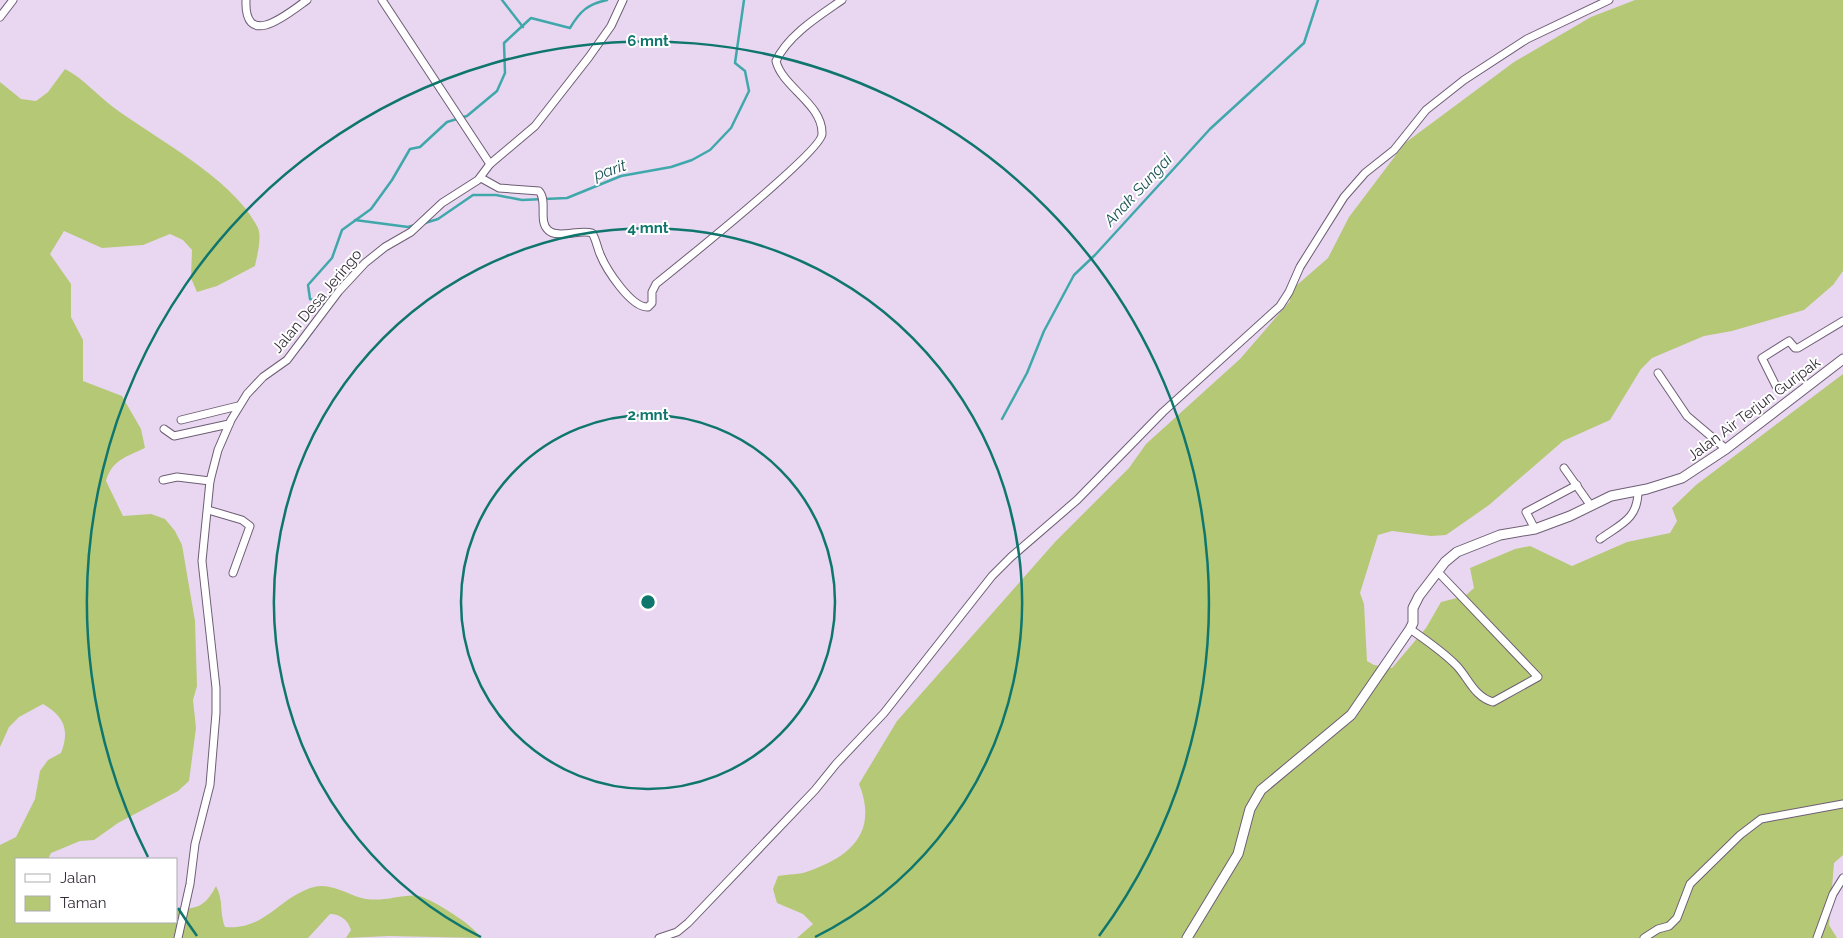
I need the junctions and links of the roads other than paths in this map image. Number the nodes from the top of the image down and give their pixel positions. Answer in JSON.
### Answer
{"nodes":[{"id":1,"x":12,"y":0,"type":"edge"},
{"id":2,"x":246,"y":0,"type":"edge"},
{"id":3,"x":307,"y":0,"type":"edge"},
{"id":4,"x":382,"y":0,"type":"edge"},
{"id":5,"x":624,"y":0,"type":"edge"},
{"id":6,"x":842,"y":0,"type":"edge"},
{"id":7,"x":1609,"y":0,"type":"edge"},
{"id":8,"x":0,"y":17,"type":"edge"},
{"id":9,"x":490,"y":164,"type":"junction"},
{"id":10,"x":481,"y":178,"type":"junction"},
{"id":11,"x":1843,"y":321,"type":"edge"},
{"id":12,"x":1843,"y":359,"type":"edge"},
{"id":13,"x":1658,"y":373,"type":"dead end"},
{"id":14,"x":1776,"y":386,"type":"dead end"},
{"id":15,"x":237,"y":409,"type":"junction"},
{"id":16,"x":181,"y":420,"type":"dead end"},
{"id":17,"x":230,"y":422,"type":"junction"},
{"id":18,"x":164,"y":429,"type":"dead end"},
{"id":19,"x":1726,"y":450,"type":"junction"},
{"id":20,"x":1564,"y":468,"type":"dead end"},
{"id":21,"x":163,"y":480,"type":"dead end"},
{"id":22,"x":210,"y":481,"type":"junction"},
{"id":23,"x":1576,"y":485,"type":"junction"},
{"id":24,"x":1638,"y":491,"type":"junction"},
{"id":25,"x":1591,"y":506,"type":"junction"},
{"id":26,"x":208,"y":510,"type":"junction"},
{"id":27,"x":1534,"y":529,"type":"junction"},
{"id":28,"x":1600,"y":539,"type":"dead end"},
{"id":29,"x":1438,"y":572,"type":"junction"},
{"id":30,"x":233,"y":573,"type":"dead end"},
{"id":31,"x":1410,"y":629,"type":"junction"},
{"id":32,"x":1843,"y":804,"type":"edge"},
{"id":33,"x":1843,"y":878,"type":"edge"},
{"id":34,"x":178,"y":938,"type":"edge"},
{"id":35,"x":659,"y":938,"type":"edge"},
{"id":36,"x":1187,"y":938,"type":"edge"},
{"id":37,"x":1644,"y":938,"type":"edge"},
{"id":38,"x":1816,"y":938,"type":"edge"}],
"edges":[{"from":1,"to":8,"type":"street"},
{"from":2,"to":3,"type":"street"},
{"from":4,"to":9,"type":"street"},
{"from":5,"to":9,"type":"street","name":"Jalan Desa Jeringo"},
{"from":6,"to":10,"type":"street"},
{"from":7,"to":35,"type":"street"},
{"from":9,"to":10,"type":"street","name":"Jalan Desa Jeringo"},
{"from":10,"to":15,"type":"street","name":"Jalan Desa Jeringo"},
{"from":11,"to":14,"type":"street"},
{"from":12,"to":19,"type":"street","name":"Jalan Air Terjun Guripak"},
{"from":13,"to":19,"type":"street"},
{"from":15,"to":16,"type":"street"},
{"from":15,"to":17,"type":"street","name":"Jalan Desa Jeringo"},
{"from":17,"to":18,"type":"street"},
{"from":17,"to":22,"type":"street","name":"Jalan Desa Jeringo"},
{"from":19,"to":24,"type":"street","name":"Jalan Air Terjun Guripak"},
{"from":20,"to":23,"type":"street"},
{"from":21,"to":22,"type":"street"},
{"from":22,"to":26,"type":"street","name":"Jalan Desa Jeringo"},
{"from":23,"to":25,"type":"street"},
{"from":23,"to":27,"type":"street"},
{"from":24,"to":25,"type":"street","name":"Jalan Air Terjun Guripak"},
{"from":24,"to":28,"type":"street"},
{"from":25,"to":27,"type":"street","name":"Jalan Air Terjun Guripak"},
{"from":26,"to":30,"type":"street"},
{"from":26,"to":34,"type":"street","name":"Jalan Desa Jeringo"},
{"from":27,"to":29,"type":"street","name":"Jalan Air Terjun Guripak"},
{"from":29,"to":31,"type":"street","name":"Jalan Air Terjun Guripak"},
{"from":29,"to":31,"type":"street"},
{"from":31,"to":36,"type":"street"},
{"from":32,"to":37,"type":"street"},
{"from":33,"to":38,"type":"street"}]}
